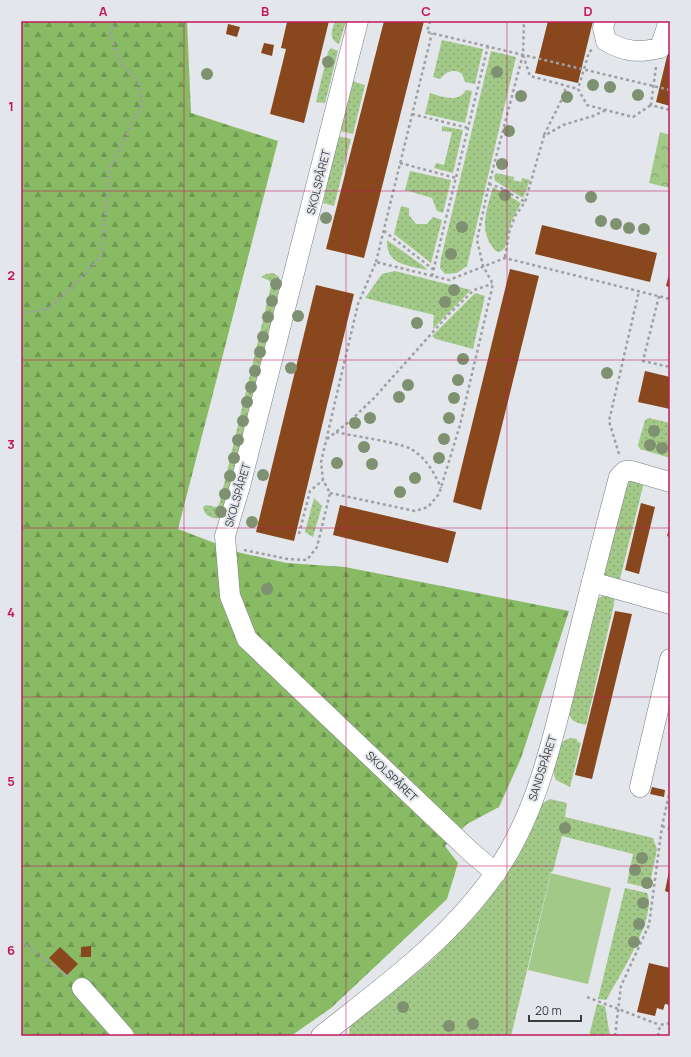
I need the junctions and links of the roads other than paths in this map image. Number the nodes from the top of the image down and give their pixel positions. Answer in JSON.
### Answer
{"nodes":[{"id":1,"x":358,"y":21,"type":"edge"},
{"id":2,"x":605,"y":21,"type":"edge"},
{"id":3,"x":669,"y":21,"type":"edge"},
{"id":4,"x":670,"y":482,"type":"edge"},
{"id":5,"x":592,"y":582,"type":"junction"},
{"id":6,"x":670,"y":604,"type":"edge"},
{"id":7,"x":670,"y":659,"type":"edge"},
{"id":8,"x":640,"y":787,"type":"dead end"},
{"id":9,"x":496,"y":873,"type":"junction"},
{"id":10,"x":82,"y":988,"type":"road end"},
{"id":11,"x":124,"y":1036,"type":"edge"},
{"id":12,"x":321,"y":1036,"type":"edge"}],
"edges":[{"from":1,"to":9,"type":"street","name":"SKOLSPÅRET"},
{"from":2,"to":3,"type":"street"},
{"from":4,"to":5,"type":"street","name":"SANDSPÅRET"},
{"from":5,"to":6,"type":"street"},
{"from":5,"to":9,"type":"street","name":"SANDSPÅRET"},
{"from":7,"to":8,"type":"street"},
{"from":9,"to":12,"type":"street","name":"SANDSPÅRET"},
{"from":10,"to":11,"type":"street"}]}
